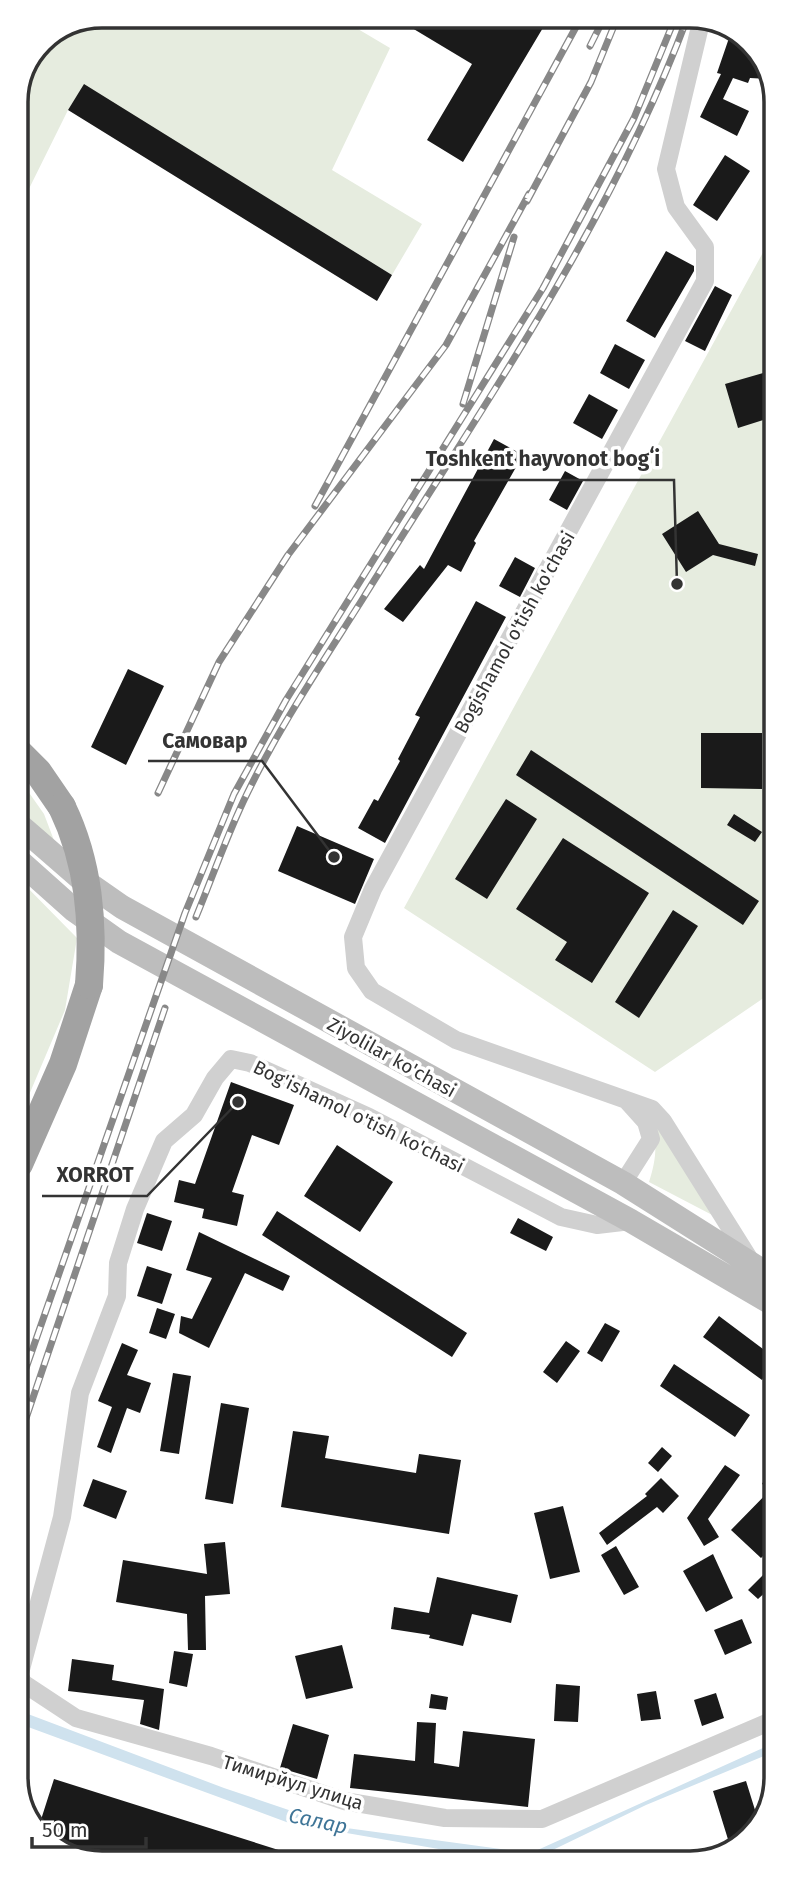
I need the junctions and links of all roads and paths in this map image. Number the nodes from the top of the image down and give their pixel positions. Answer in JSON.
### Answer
{"nodes":[{"id":1,"x":700,"y":28,"type":"edge"},
{"id":2,"x":28,"y":762,"type":"edge"},
{"id":3,"x":28,"y":833,"type":"edge"},
{"id":4,"x":28,"y":869,"type":"edge"},
{"id":5,"x":433,"y":1079,"type":"junction"},
{"id":6,"x":623,"y":1097,"type":"junction"},
{"id":7,"x":419,"y":1107,"type":"junction"},
{"id":8,"x":28,"y":1144,"type":"edge"},
{"id":9,"x":623,"y":1184,"type":"junction"},
{"id":10,"x":631,"y":1221,"type":"junction"},
{"id":11,"x":753,"y":1265,"type":"junction"},
{"id":12,"x":764,"y":1272,"type":"edge"},
{"id":13,"x":764,"y":1299,"type":"edge"},
{"id":14,"x":28,"y":1644,"type":"edge"},
{"id":15,"x":28,"y":1686,"type":"edge"},
{"id":16,"x":764,"y":1724,"type":"edge"}],
"edges":[{"from":1,"to":6,"type":"street","name":"Bogishamol o'tish ko'chasi"},
{"from":2,"to":8,"type":"highway","bridge":true},
{"from":3,"to":5,"type":"main road","name":"Ziyolilar ko'chasi"},
{"from":4,"to":7,"type":"main road","name":"Ziyolilar ko'chasi"},
{"from":5,"to":7,"type":"main road"},
{"from":5,"to":9,"type":"main road","name":"Ziyolilar ko'chasi"},
{"from":6,"to":9,"type":"street","name":"Bogishamol o'tish ko'chasi"},
{"from":6,"to":11,"type":"street","name":"Bogishamol o'tish ko'chasi"},
{"from":7,"to":10,"type":"main road","name":"Ziyolilar ko'chasi"},
{"from":9,"to":11,"type":"main road","name":"Ziyolilar ko'chasi"},
{"from":10,"to":13,"type":"main road","name":"Ziyolilar ko'chasi"},
{"from":10,"to":14,"type":"street","name":"Bog'ishamol o'tish ko'chasi"},
{"from":11,"to":12,"type":"main road","name":"Ziyolilar ko'chasi"},
{"from":15,"to":16,"type":"street","name":"Тимирйул улица"}]}
